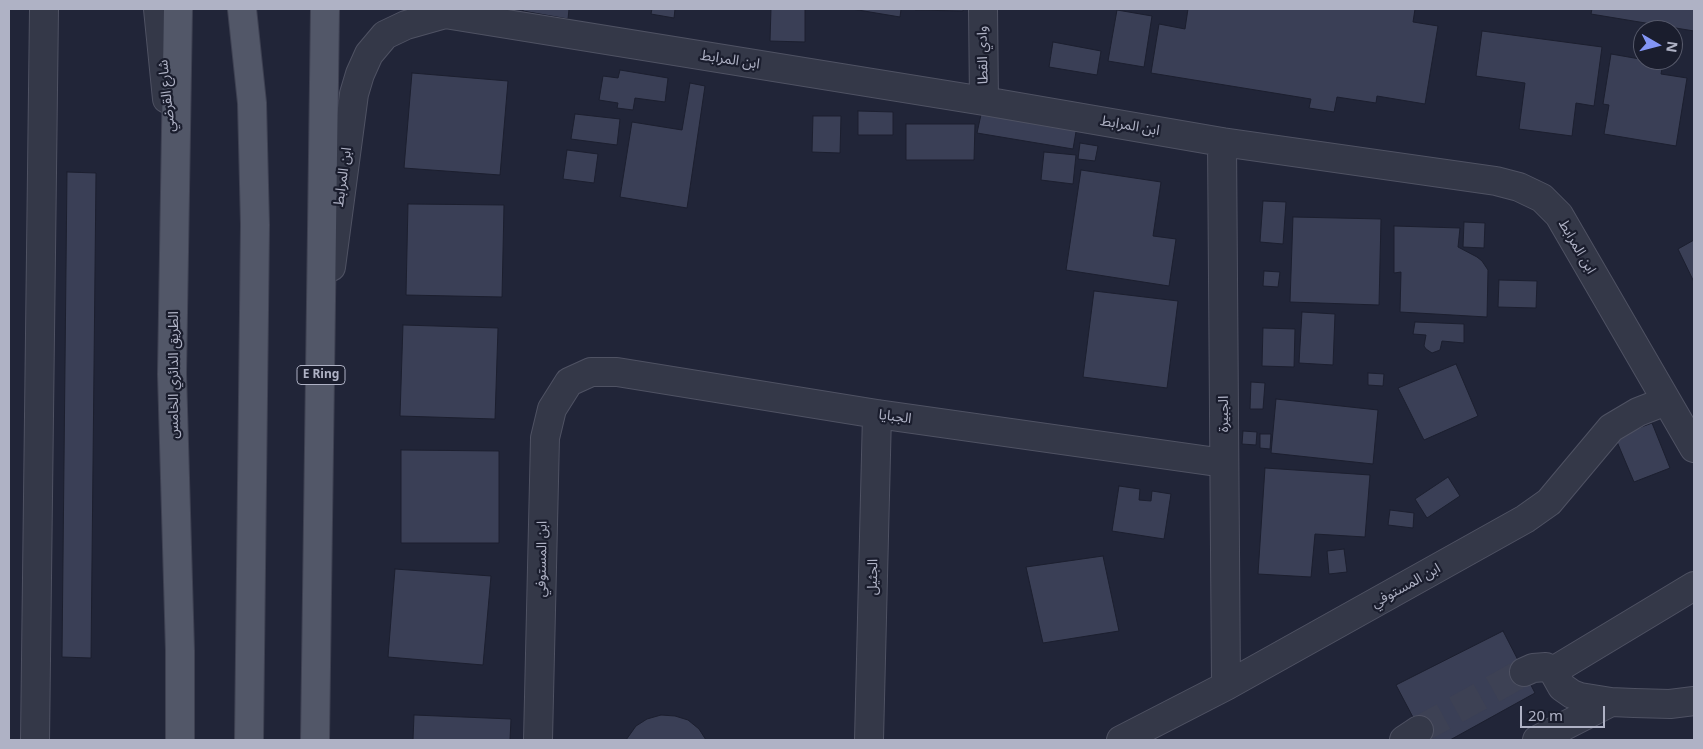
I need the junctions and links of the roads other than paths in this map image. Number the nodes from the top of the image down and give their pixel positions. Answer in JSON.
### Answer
{"nodes":[{"id":1,"x":44,"y":9,"type":"edge"},
{"id":2,"x":158,"y":9,"type":"edge"},
{"id":3,"x":178,"y":9,"type":"edge"},
{"id":4,"x":242,"y":9,"type":"edge"},
{"id":5,"x":326,"y":9,"type":"edge"},
{"id":6,"x":983,"y":9,"type":"edge"},
{"id":7,"x":439,"y":11,"type":"edge"},
{"id":8,"x":984,"y":101,"type":"junction"},
{"id":9,"x":1222,"y":142,"type":"junction"},
{"id":10,"x":176,"y":184,"type":"junction"},
{"id":11,"x":322,"y":330,"type":"junction"},
{"id":12,"x":569,"y":382,"type":"joint"},
{"id":13,"x":1678,"y":405,"type":"edge"},
{"id":14,"x":877,"y":414,"type":"junction"},
{"id":15,"x":1694,"y":448,"type":"edge"},
{"id":16,"x":1224,"y":463,"type":"junction"},
{"id":17,"x":1694,"y":586,"type":"edge"},
{"id":18,"x":1524,"y":672,"type":"tunnel mouth"},
{"id":19,"x":1553,"y":672,"type":"junction"},
{"id":20,"x":1226,"y":686,"type":"junction"},
{"id":21,"x":1694,"y":701,"type":"edge"},
{"id":22,"x":1611,"y":702,"type":"junction"},
{"id":23,"x":35,"y":740,"type":"edge"},
{"id":24,"x":180,"y":740,"type":"edge"},
{"id":25,"x":249,"y":740,"type":"edge"},
{"id":26,"x":315,"y":740,"type":"edge"},
{"id":27,"x":538,"y":740,"type":"edge"},
{"id":28,"x":869,"y":740,"type":"edge"},
{"id":29,"x":1121,"y":740,"type":"edge"},
{"id":30,"x":1538,"y":740,"type":"edge"}],
"edges":[{"from":1,"to":23,"type":"street"},
{"from":2,"to":10,"type":"street","name":"شارع القرضي"},
{"from":3,"to":10,"type":"main road","name":"الطريق الدائري الخامس"},
{"from":4,"to":25,"type":"main road"},
{"from":5,"to":11,"type":"main road","number":"E Ring"},
{"from":6,"to":8,"type":"street","name":"وادي القطا"},
{"from":7,"to":8,"type":"street","name":"ابن المرابط"},
{"from":7,"to":11,"type":"street","name":"ابن المرابط"},
{"from":8,"to":9,"type":"street","name":"ابن المرابط"},
{"from":9,"to":13,"type":"street","name":"ابن المرابط"},
{"from":9,"to":16,"type":"street","name":"الجبيرة"},
{"from":10,"to":24,"type":"main road","name":"الطريق الدائري الخامس"},
{"from":11,"to":26,"type":"main road","number":"E Ring"},
{"from":12,"to":14,"type":"street","name":"الجبايا"},
{"from":12,"to":27,"type":"street","name":"ابن المستوفي"},
{"from":13,"to":15,"type":"street","name":"ابن المرابط"},
{"from":13,"to":20,"type":"street","name":"ابن المستوفي"},
{"from":14,"to":16,"type":"street","name":"الجبايا"},
{"from":14,"to":28,"type":"street","name":"الجثيل"},
{"from":16,"to":20,"type":"street","name":"الجبيرة"},
{"from":17,"to":19,"type":"street"},
{"from":18,"to":19,"type":"street"},
{"from":19,"to":22,"type":"street"},
{"from":20,"to":29,"type":"street","name":"ابن المستوفي"},
{"from":21,"to":22,"type":"street"},
{"from":22,"to":30,"type":"street"}]}
